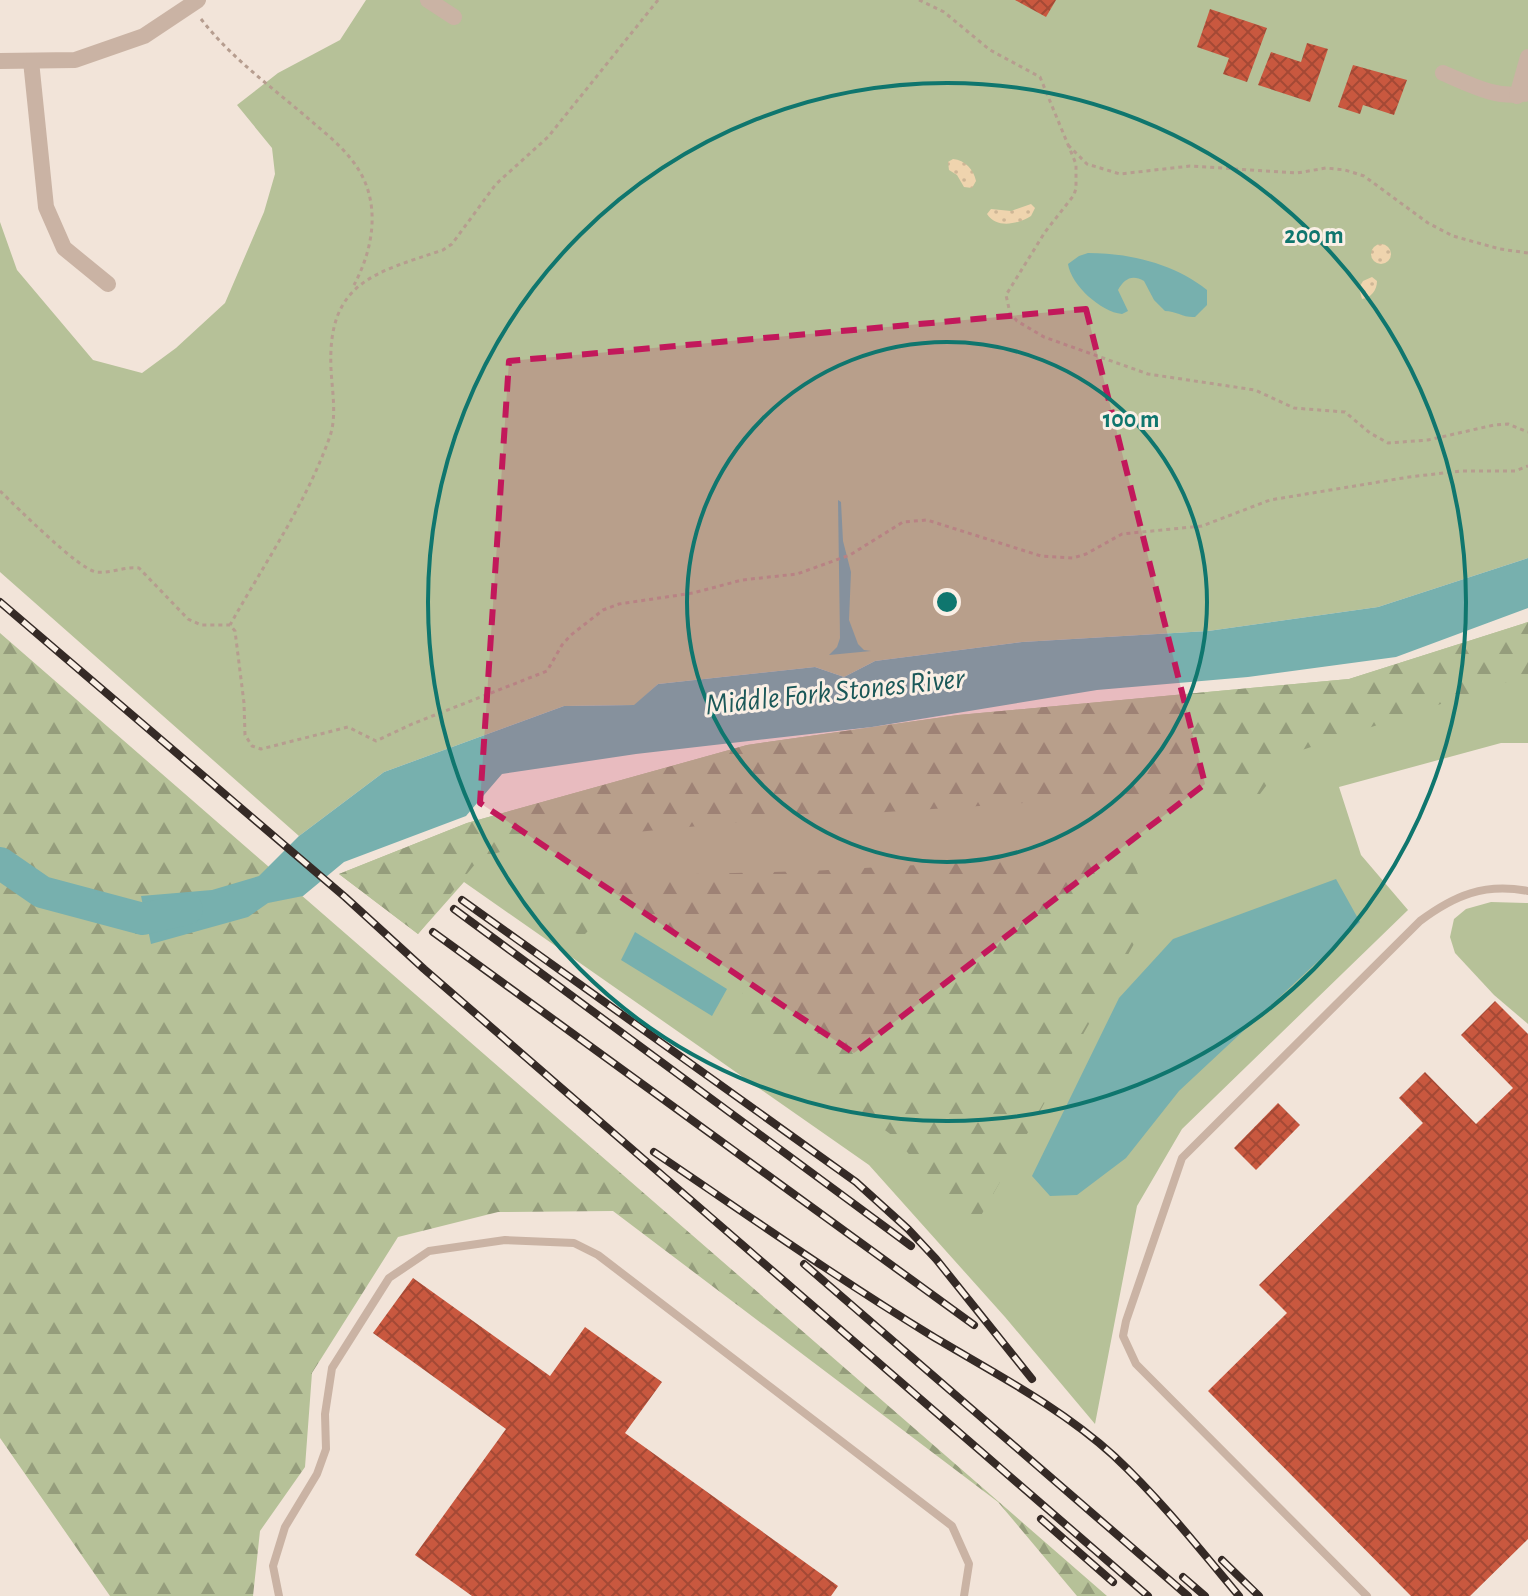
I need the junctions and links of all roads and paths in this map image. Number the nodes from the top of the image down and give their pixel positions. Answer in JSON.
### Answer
{"nodes":[{"id":1,"x":428,"y":0,"type":"edge"},
{"id":2,"x":658,"y":0,"type":"edge"},
{"id":3,"x":919,"y":0,"type":"edge"},
{"id":4,"x":194,"y":2,"type":"edge"},
{"id":5,"x":454,"y":17,"type":"dead end"},
{"id":6,"x":1528,"y":57,"type":"edge"},
{"id":7,"x":0,"y":61,"type":"edge"},
{"id":8,"x":31,"y":61,"type":"junction"},
{"id":9,"x":1443,"y":73,"type":"dead end"},
{"id":10,"x":1523,"y":94,"type":"edge"},
{"id":11,"x":1064,"y":139,"type":"junction"},
{"id":12,"x":1528,"y":253,"type":"edge"},
{"id":13,"x":108,"y":284,"type":"dead end"},
{"id":14,"x":350,"y":292,"type":"junction"},
{"id":15,"x":1528,"y":432,"type":"edge"},
{"id":16,"x":1528,"y":466,"type":"edge"},
{"id":17,"x":0,"y":491,"type":"edge"},
{"id":18,"x":230,"y":625,"type":"junction"},
{"id":19,"x":1528,"y":891,"type":"edge"},
{"id":20,"x":279,"y":1596,"type":"edge"},
{"id":21,"x":964,"y":1596,"type":"edge"},
{"id":22,"x":1367,"y":1596,"type":"edge"}],
"edges":[{"from":1,"to":5,"type":"street"},
{"from":2,"to":14,"type":"path"},
{"from":3,"to":11,"type":"path"},
{"from":4,"to":8,"type":"street"},
{"from":4,"to":14,"type":"path"},
{"from":6,"to":10,"type":"street"},
{"from":7,"to":8,"type":"street"},
{"from":8,"to":13,"type":"street"},
{"from":9,"to":10,"type":"street"},
{"from":11,"to":12,"type":"path"},
{"from":11,"to":15,"type":"path"},
{"from":14,"to":18,"type":"path"},
{"from":16,"to":18,"type":"path"},
{"from":17,"to":18,"type":"path"},
{"from":19,"to":22,"type":"lane"},
{"from":20,"to":21,"type":"lane"}]}
